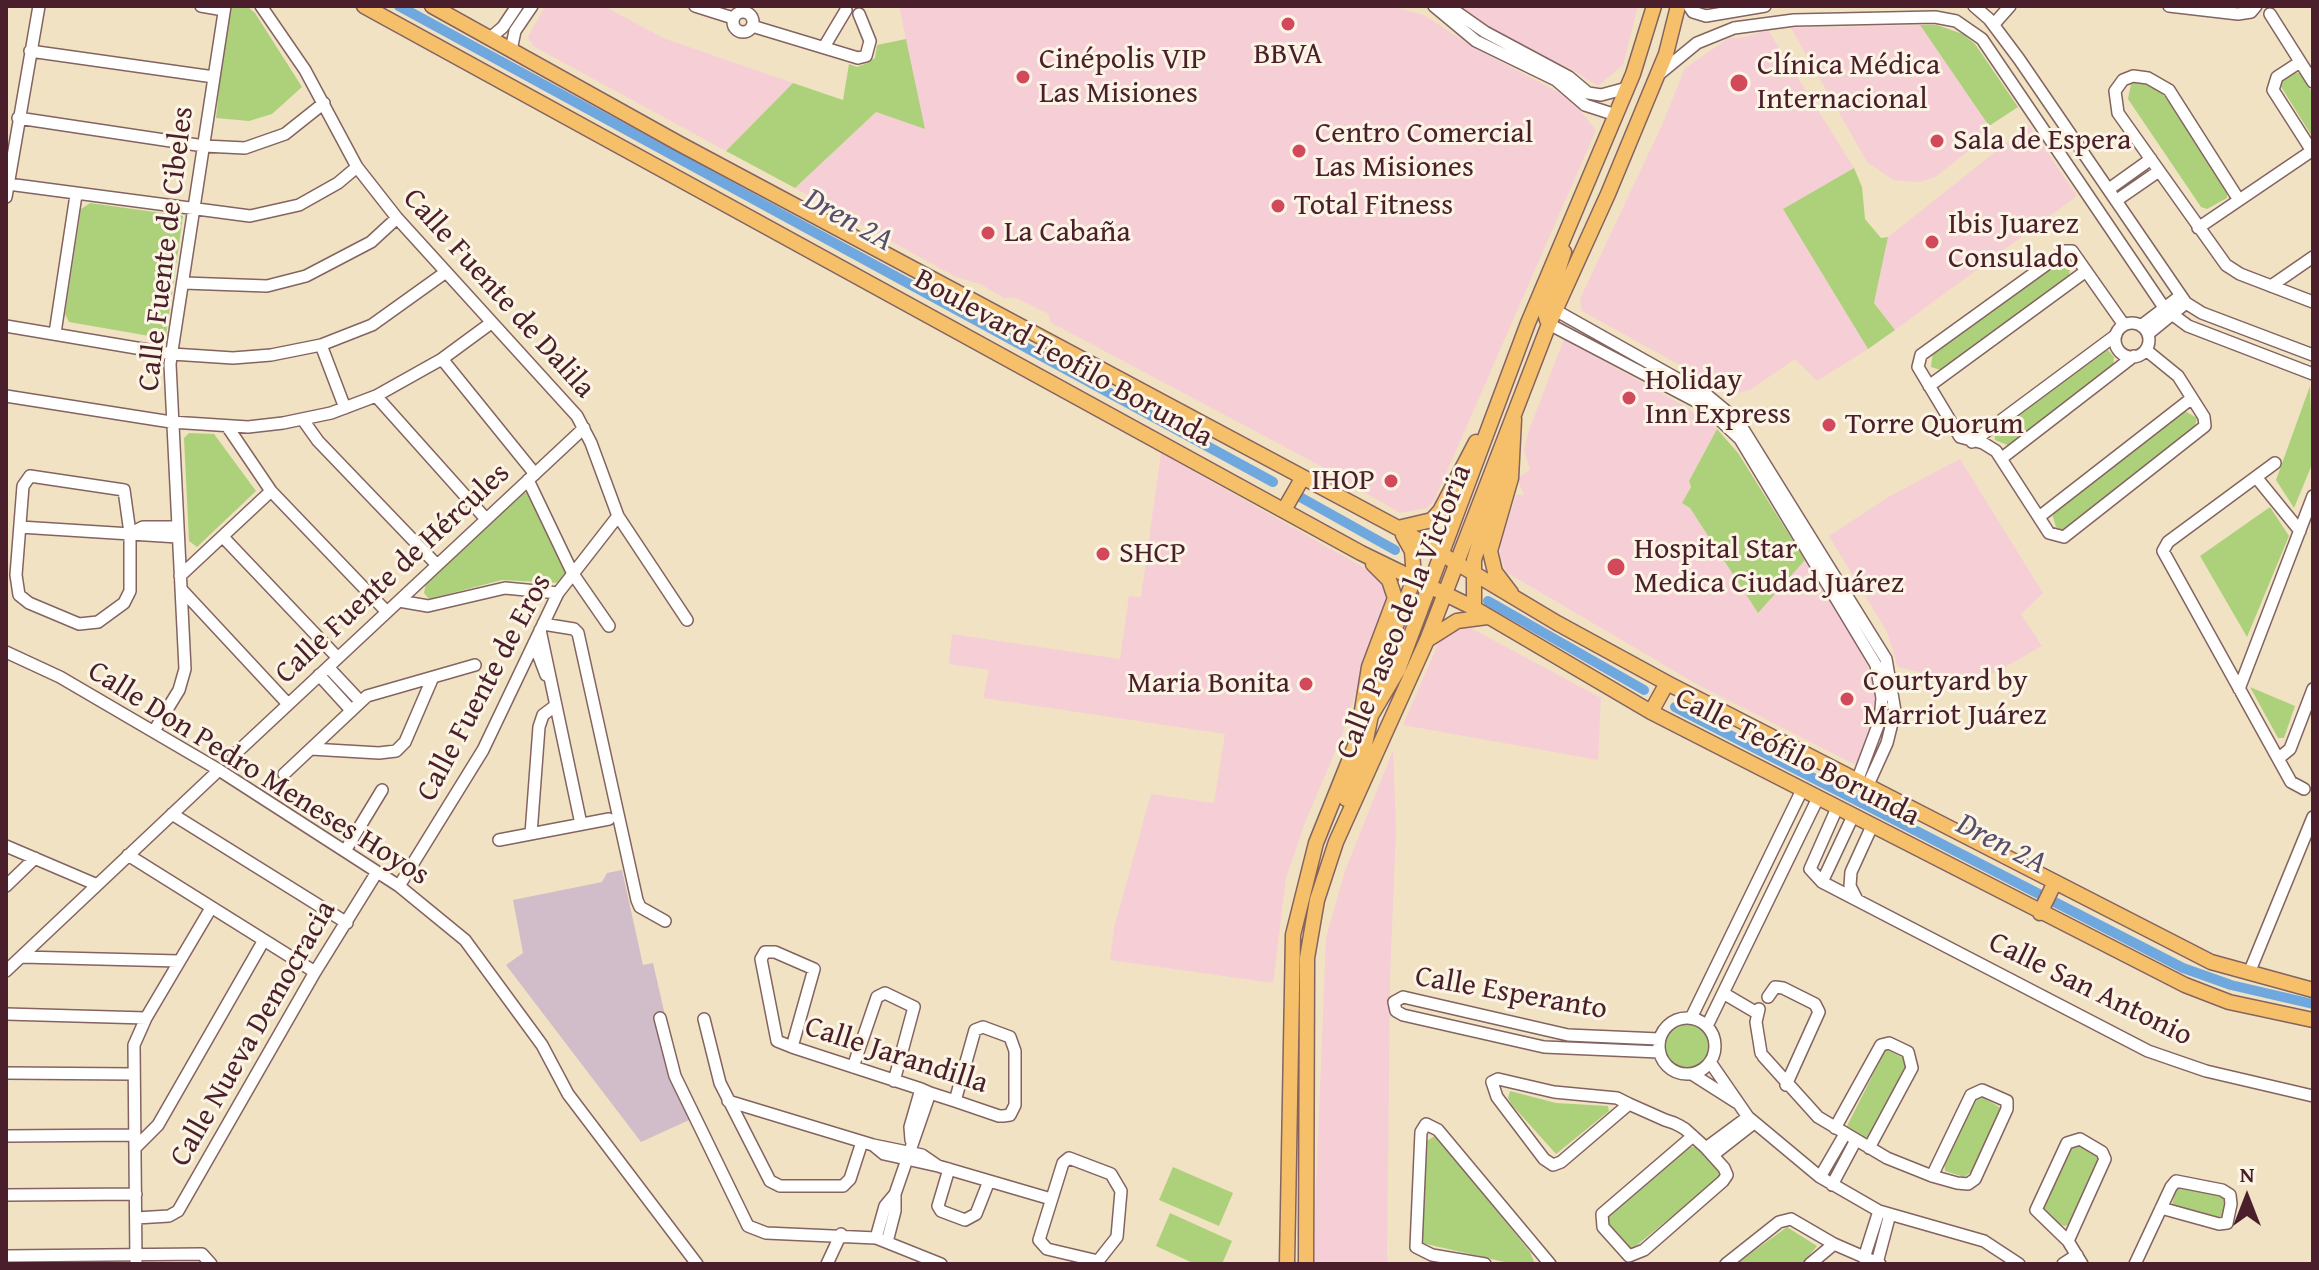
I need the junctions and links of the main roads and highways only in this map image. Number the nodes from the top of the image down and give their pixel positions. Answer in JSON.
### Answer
{"nodes":[{"id":1,"x":364,"y":6,"type":"edge"},
{"id":2,"x":432,"y":6,"type":"edge"},
{"id":3,"x":1654,"y":6,"type":"edge"},
{"id":4,"x":1678,"y":6,"type":"edge"},
{"id":5,"x":523,"y":75,"type":"junction"},
{"id":6,"x":1564,"y":240,"type":"junction"},
{"id":7,"x":1552,"y":317,"type":"junction"},
{"id":8,"x":1528,"y":323,"type":"junction"},
{"id":9,"x":1513,"y":411,"type":"junction"},
{"id":10,"x":1488,"y":425,"type":"junction"},
{"id":11,"x":1500,"y":446,"type":"junction"},
{"id":12,"x":1303,"y":477,"type":"junction"},
{"id":13,"x":1284,"y":510,"type":"junction"},
{"id":14,"x":1398,"y":528,"type":"junction"},
{"id":15,"x":1361,"y":553,"type":"junction"},
{"id":16,"x":1440,"y":554,"type":"junction"},
{"id":17,"x":1456,"y":563,"type":"junction"},
{"id":18,"x":1472,"y":572,"type":"junction"},
{"id":19,"x":1414,"y":579,"type":"junction"},
{"id":20,"x":1428,"y":587,"type":"junction"},
{"id":21,"x":1443,"y":596,"type":"junction"},
{"id":22,"x":1513,"y":597,"type":"junction"},
{"id":23,"x":1480,"y":612,"type":"junction"},
{"id":24,"x":1427,"y":640,"type":"junction"},
{"id":25,"x":1667,"y":683,"type":"junction"},
{"id":26,"x":1651,"y":712,"type":"junction"},
{"id":27,"x":1369,"y":722,"type":"junction"},
{"id":28,"x":1359,"y":736,"type":"junction"},
{"id":29,"x":1336,"y":842,"type":"junction"},
{"id":30,"x":2053,"y":887,"type":"junction"},
{"id":31,"x":2042,"y":910,"type":"junction"},
{"id":32,"x":2313,"y":990,"type":"edge"},
{"id":33,"x":2313,"y":1020,"type":"edge"},
{"id":34,"x":1290,"y":1021,"type":"junction"},
{"id":35,"x":1307,"y":1059,"type":"junction"},
{"id":36,"x":1287,"y":1264,"type":"edge"},
{"id":37,"x":1306,"y":1264,"type":"edge"}],
"edges":[{"from":1,"to":5,"type":"main road","name":"Boulevard Teofilo Borunda"},
{"from":2,"to":5,"type":"main road","name":"Boulevard Teofilo Borunda"},
{"from":3,"to":6,"type":"main road","name":"Calle Paseo de la Victoria"},
{"from":4,"to":7,"type":"main road","name":"Calle Paseo de la Victoria"},
{"from":5,"to":12,"type":"main road","name":"Boulevard Teofilo Borunda"},
{"from":5,"to":13,"type":"main road","name":"Boulevard Teofilo Borunda"},
{"from":6,"to":7,"type":"main road"},
{"from":6,"to":8,"type":"main road","name":"Calle Paseo de la Victoria"},
{"from":7,"to":9,"type":"main road","name":"Calle Paseo de la Victoria"},
{"from":8,"to":10,"type":"main road","name":"Calle Paseo de la Victoria"},
{"from":8,"to":11,"type":"main road"},
{"from":9,"to":11,"type":"main road","name":"Calle Paseo de la Victoria"},
{"from":9,"to":22,"type":"main road"},
{"from":10,"to":14,"type":"main road"},
{"from":10,"to":16,"type":"main road","name":"Calle Paseo de la Victoria"},
{"from":11,"to":17,"type":"main road","name":"Calle Paseo de la Victoria"},
{"from":11,"to":18,"type":"main road"},
{"from":12,"to":13,"type":"main road"},
{"from":12,"to":14,"type":"main road","name":"Boulevard Teofilo Borunda"},
{"from":13,"to":15,"type":"main road","name":"Boulevard Teofilo Borunda"},
{"from":14,"to":16,"type":"main road","name":"Boulevard Teofilo Borunda"},
{"from":14,"to":19,"type":"main road"},
{"from":15,"to":19,"type":"main road","name":"Boulevard Teofilo Borunda"},
{"from":15,"to":28,"type":"main road"},
{"from":16,"to":17,"type":"main road","name":"Boulevard Teofilo Borunda"},
{"from":16,"to":20,"type":"main road","name":"Calle Paseo de la Victoria"},
{"from":17,"to":18,"type":"main road","name":"Calle Teófilo Borunda"},
{"from":17,"to":21,"type":"main road","name":"Calle Paseo de la Victoria"},
{"from":18,"to":22,"type":"main road","name":"Calle Teófilo Borunda"},
{"from":18,"to":23,"type":"main road"},
{"from":19,"to":20,"type":"main road","name":"Boulevard Teofilo Borunda"},
{"from":19,"to":27,"type":"main road"},
{"from":20,"to":21,"type":"main road","name":"Boulevard Teofilo Borunda"},
{"from":20,"to":27,"type":"main road","name":"Calle Paseo de la Victoria"},
{"from":21,"to":23,"type":"main road","name":"Calle Teófilo Borunda"},
{"from":21,"to":24,"type":"main road","name":"Calle Paseo de la Victoria"},
{"from":22,"to":25,"type":"main road","name":"Calle Teófilo Borunda"},
{"from":23,"to":24,"type":"main road"},
{"from":23,"to":26,"type":"main road","name":"Calle Teófilo Borunda"},
{"from":24,"to":29,"type":"main road","name":"Calle Paseo de la Victoria"},
{"from":25,"to":26,"type":"main road"},
{"from":25,"to":30,"type":"main road","name":"Calle Teófilo Borunda"},
{"from":26,"to":31,"type":"main road","name":"Calle Teófilo Borunda"},
{"from":27,"to":28,"type":"main road","name":"Calle Paseo de la Victoria"},
{"from":27,"to":29,"type":"main road"},
{"from":28,"to":34,"type":"main road","name":"Calle Paseo de la Victoria"},
{"from":29,"to":35,"type":"main road","name":"Calle Paseo de la Victoria"},
{"from":30,"to":31,"type":"main road"},
{"from":30,"to":32,"type":"main road","name":"Calle Teófilo Borunda"},
{"from":31,"to":33,"type":"main road","name":"Calle Teófilo Borunda"},
{"from":34,"to":35,"type":"main road"},
{"from":34,"to":36,"type":"main road","name":"Calle Paseo de la Victoria"},
{"from":35,"to":37,"type":"main road","name":"Calle Paseo de la Victoria"}]}
